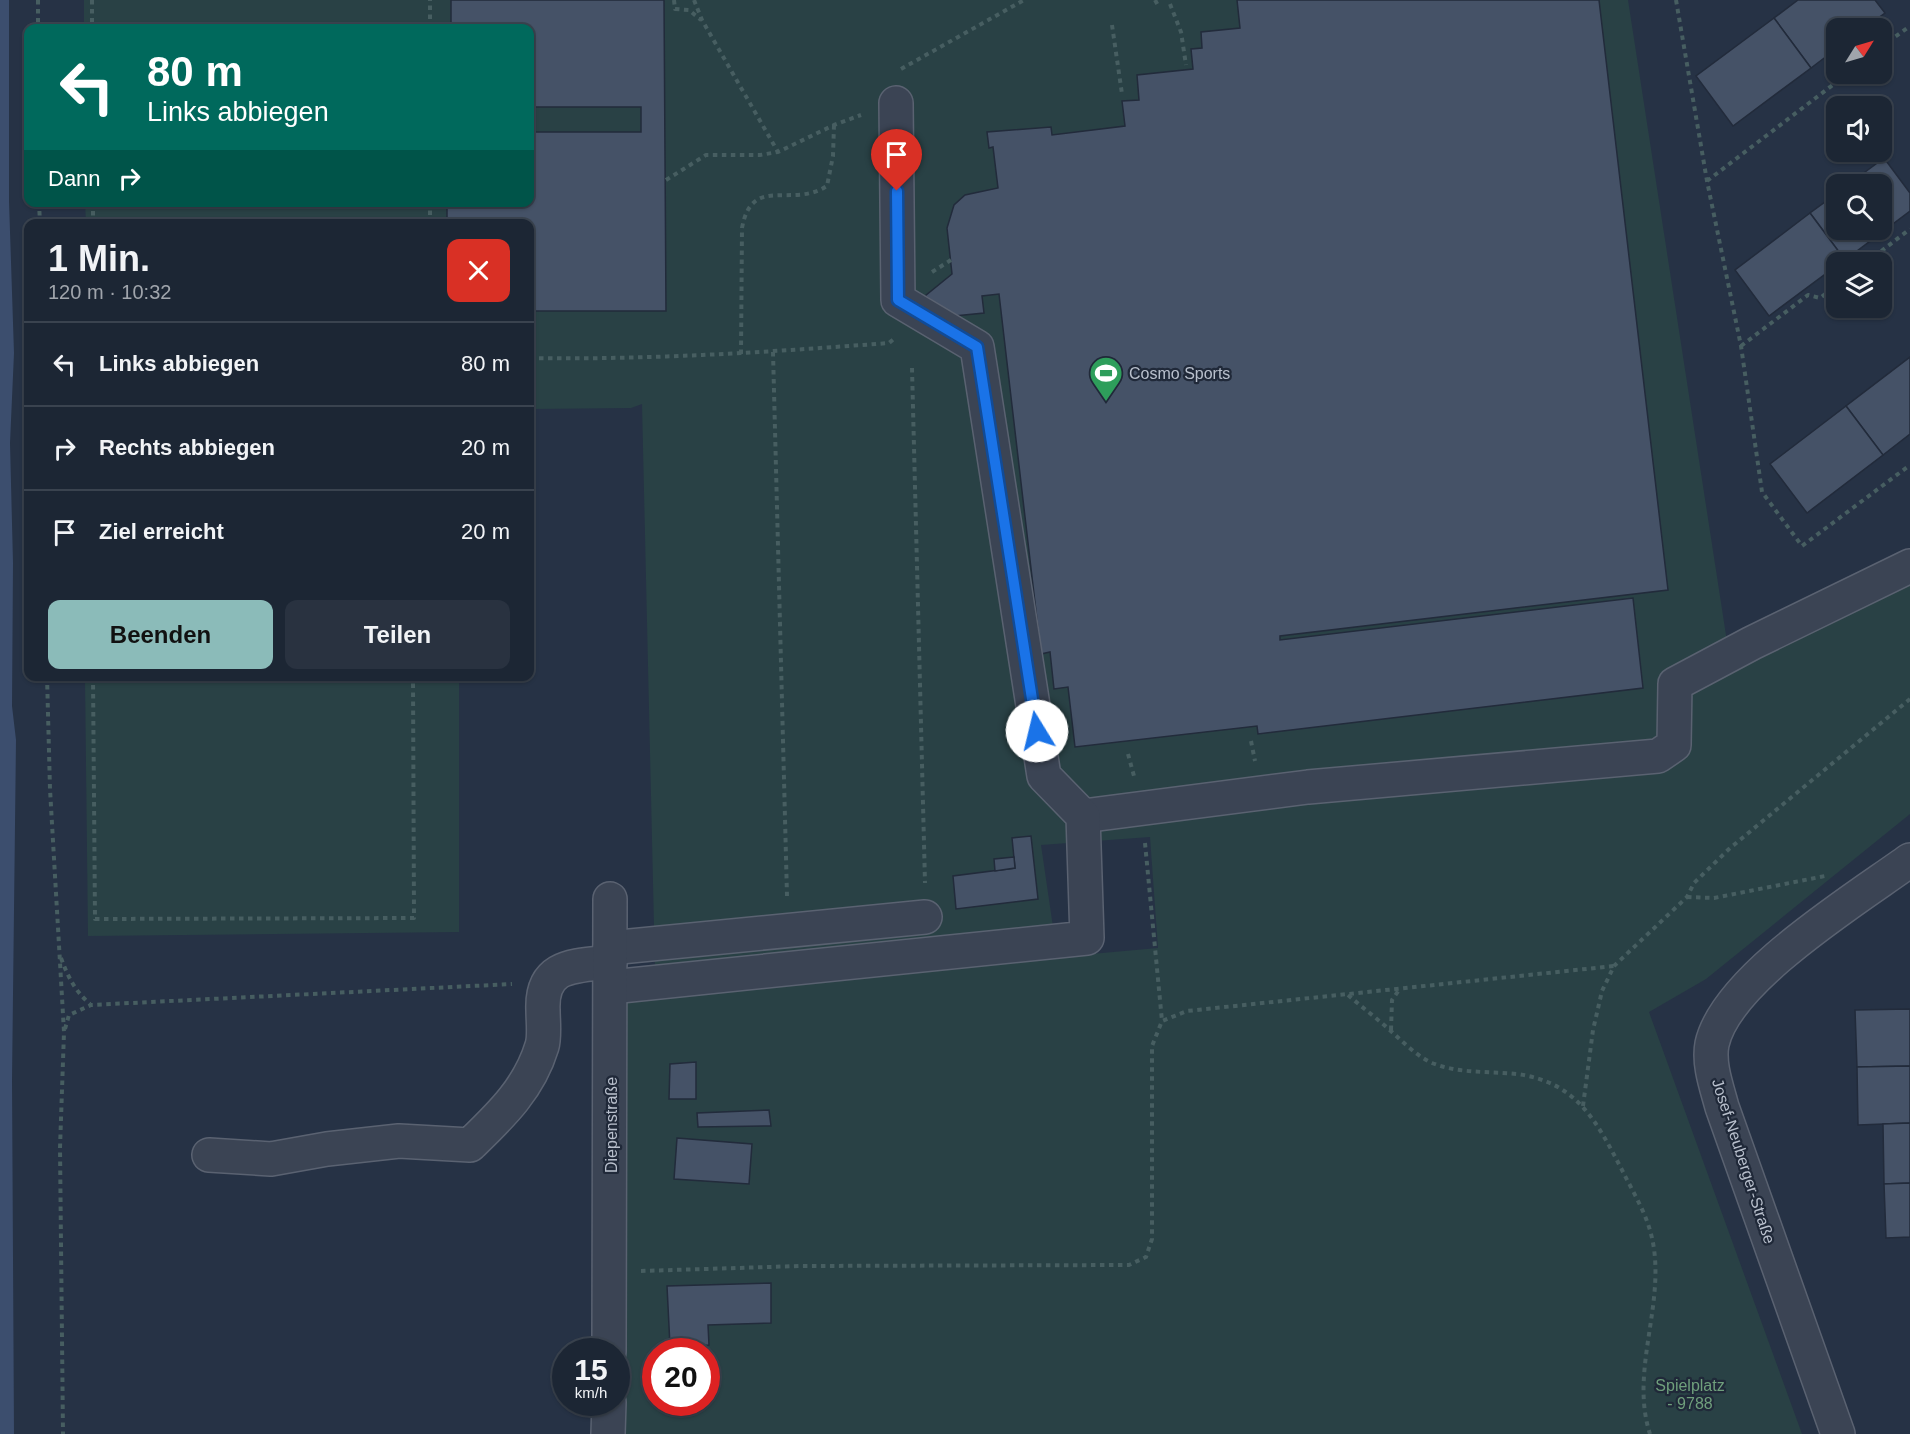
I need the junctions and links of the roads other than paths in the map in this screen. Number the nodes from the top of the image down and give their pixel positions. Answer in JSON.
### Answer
{"nodes":[{"id":1,"x":894,"y":89,"type":"road end"},
{"id":2,"x":1910,"y":566,"type":"edge"},
{"id":3,"x":1083,"y":816,"type":"junction"},
{"id":4,"x":1910,"y":860,"type":"edge"},
{"id":5,"x":609,"y":899,"type":"dead end"},
{"id":6,"x":926,"y":917,"type":"road end"},
{"id":7,"x":610,"y":966,"type":"junction"},
{"id":8,"x":209,"y":1155,"type":"dead end"},
{"id":9,"x":609,"y":1338,"type":"edge"},
{"id":10,"x":609,"y":1416,"type":"edge"},
{"id":11,"x":608,"y":1434,"type":"edge"},
{"id":12,"x":1838,"y":1434,"type":"edge"}],
"edges":[{"from":1,"to":3,"type":"street"},
{"from":2,"to":3,"type":"street"},
{"from":3,"to":7,"type":"street"},
{"from":4,"to":12,"type":"street","name":"Josef-Neuberger-Straße"},
{"from":5,"to":7,"type":"street","name":"Diepenstraße"},
{"from":6,"to":7,"type":"street"},
{"from":7,"to":8,"type":"street"},
{"from":7,"to":9,"type":"street","name":"Diepenstraße"},
{"from":10,"to":11,"type":"street"}]}
